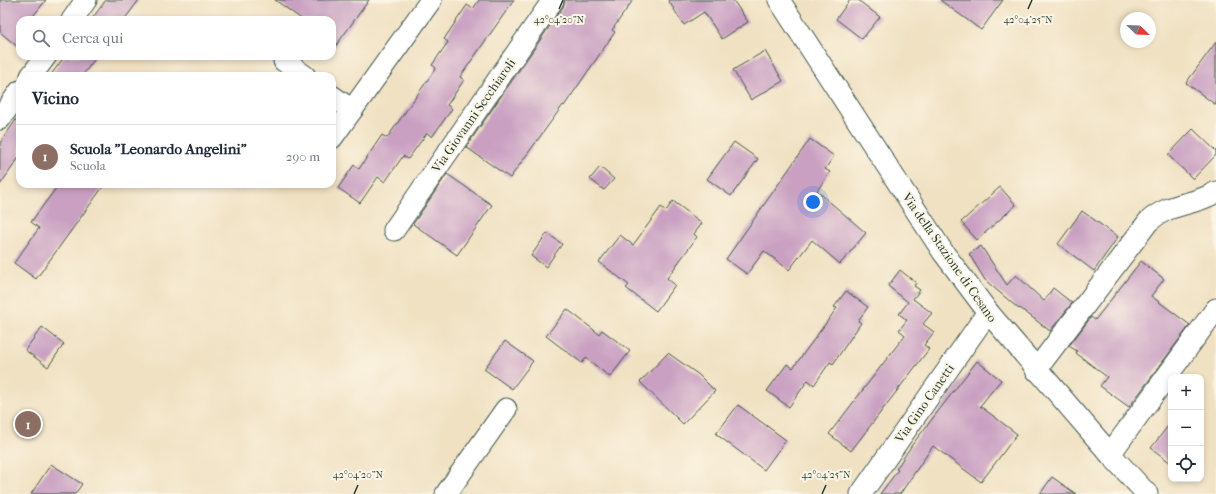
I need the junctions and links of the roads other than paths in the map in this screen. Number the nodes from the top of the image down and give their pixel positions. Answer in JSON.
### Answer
{"nodes":[{"id":1,"x":86,"y":0,"type":"edge"},
{"id":2,"x":431,"y":0,"type":"edge"},
{"id":3,"x":553,"y":0,"type":"edge"},
{"id":4,"x":783,"y":2,"type":"edge"},
{"id":5,"x":75,"y":16,"type":"edge"},
{"id":6,"x":43,"y":60,"type":"edge"},
{"id":7,"x":284,"y":61,"type":"dead end"},
{"id":8,"x":34,"y":72,"type":"edge"},
{"id":9,"x":299,"y":72,"type":"edge"},
{"id":10,"x":16,"y":97,"type":"edge"},
{"id":11,"x":336,"y":99,"type":"edge"},
{"id":12,"x":352,"y":110,"type":"junction"},
{"id":13,"x":0,"y":119,"type":"edge"},
{"id":14,"x":336,"y":132,"type":"edge"},
{"id":15,"x":1216,"y":192,"type":"edge"},
{"id":16,"x":394,"y":230,"type":"dead end"},
{"id":17,"x":1216,"y":308,"type":"edge"},
{"id":18,"x":988,"y":312,"type":"junction"},
{"id":19,"x":1036,"y":370,"type":"junction"},
{"id":20,"x":506,"y":409,"type":"dead end"},
{"id":21,"x":1110,"y":454,"type":"junction"},
{"id":22,"x":446,"y":494,"type":"edge"},
{"id":23,"x":861,"y":494,"type":"edge"},
{"id":24,"x":1146,"y":494,"type":"edge"}],
"edges":[{"from":1,"to":5,"type":"street"},
{"from":2,"to":12,"type":"street"},
{"from":3,"to":16,"type":"street","name":"Via Giovanni Secchiaroli"},
{"from":4,"to":18,"type":"street","name":"Via della Stazione di Cesano"},
{"from":6,"to":8,"type":"street"},
{"from":7,"to":9,"type":"street"},
{"from":10,"to":13,"type":"street"},
{"from":11,"to":12,"type":"street"},
{"from":12,"to":14,"type":"street"},
{"from":15,"to":19,"type":"street"},
{"from":17,"to":21,"type":"street"},
{"from":18,"to":19,"type":"street","name":"Via della Stazione di Cesano"},
{"from":18,"to":23,"type":"street","name":"Via Gino Canetti"},
{"from":19,"to":21,"type":"street","name":"Via della Stazione di Cesano"},
{"from":20,"to":22,"type":"street"},
{"from":21,"to":24,"type":"street","name":"Via della Stazione di Cesano"}]}
